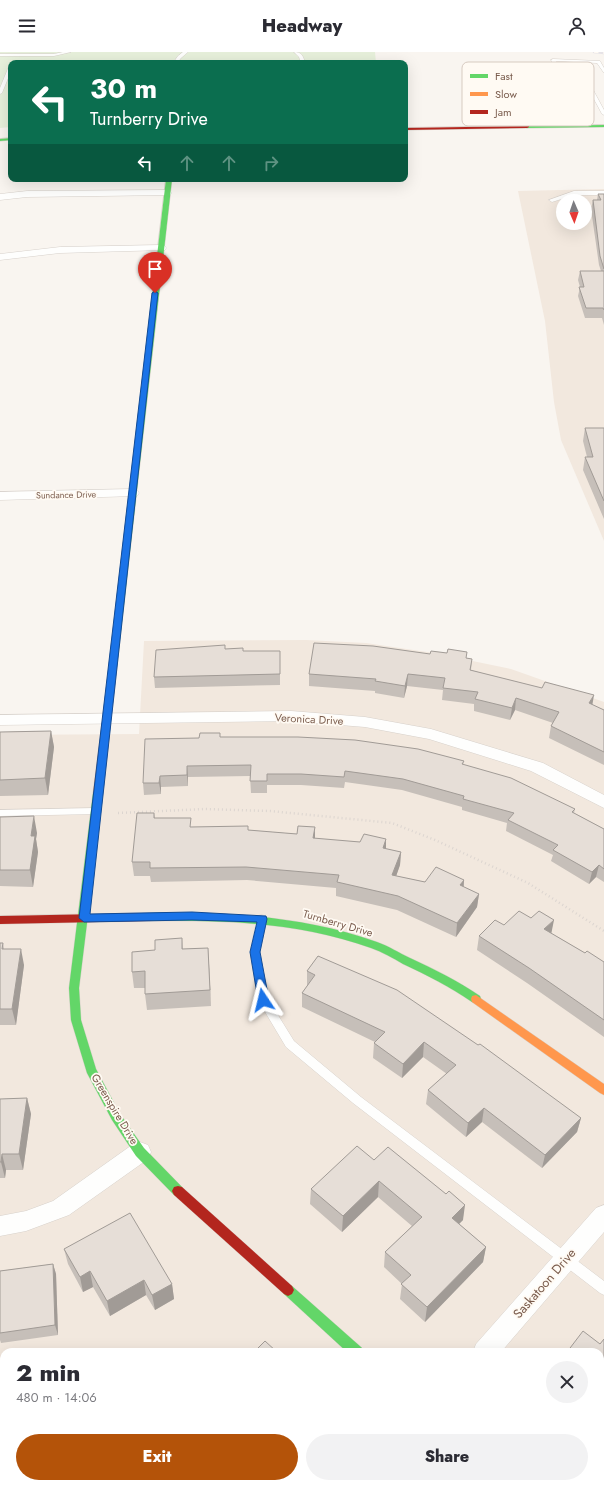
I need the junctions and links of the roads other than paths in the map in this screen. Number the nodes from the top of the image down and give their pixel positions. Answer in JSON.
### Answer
{"nodes":[{"id":1,"x":69,"y":52,"type":"edge"},
{"id":2,"x":186,"y":52,"type":"edge"},
{"id":3,"x":296,"y":52,"type":"edge"},
{"id":4,"x":0,"y":55,"type":"edge"},
{"id":5,"x":177,"y":60,"type":"edge"},
{"id":6,"x":302,"y":60,"type":"edge"},
{"id":7,"x":575,"y":60,"type":"joint"},
{"id":8,"x":554,"y":62,"type":"edge"},
{"id":9,"x":604,"y":72,"type":"edge"},
{"id":10,"x":8,"y":73,"type":"edge"},
{"id":11,"x":0,"y":93,"type":"edge"},
{"id":12,"x":594,"y":94,"type":"edge"},
{"id":13,"x":601,"y":104,"type":"edge"},
{"id":14,"x":604,"y":114,"type":"edge"},
{"id":15,"x":604,"y":126,"type":"edge"},
{"id":16,"x":408,"y":129,"type":"edge"},
{"id":17,"x":169,"y":182,"type":"edge"},
{"id":18,"x":167,"y":193,"type":"junction"},
{"id":19,"x":604,"y":193,"type":"edge"},
{"id":20,"x":0,"y":197,"type":"edge"},
{"id":21,"x":552,"y":200,"type":"dead end"},
{"id":22,"x":160,"y":248,"type":"junction"},
{"id":23,"x":0,"y":257,"type":"edge"},
{"id":24,"x":132,"y":493,"type":"junction"},
{"id":25,"x":0,"y":496,"type":"edge"},
{"id":26,"x":108,"y":718,"type":"junction"},
{"id":27,"x":0,"y":720,"type":"edge"},
{"id":28,"x":604,"y":802,"type":"edge"},
{"id":29,"x":96,"y":811,"type":"junction"},
{"id":30,"x":0,"y":813,"type":"edge"},
{"id":31,"x":84,"y":918,"type":"junction"},
{"id":32,"x":262,"y":919,"type":"junction"},
{"id":33,"x":0,"y":920,"type":"edge"},
{"id":34,"x":604,"y":1090,"type":"edge"},
{"id":35,"x":140,"y":1152,"type":"junction"},
{"id":36,"x":604,"y":1215,"type":"edge"},
{"id":37,"x":0,"y":1226,"type":"edge"},
{"id":38,"x":564,"y":1259,"type":"junction"},
{"id":39,"x":604,"y":1289,"type":"edge"},
{"id":40,"x":353,"y":1348,"type":"edge"},
{"id":41,"x":488,"y":1348,"type":"edge"}],
"edges":[{"from":1,"to":4,"type":"lane"},
{"from":2,"to":5,"type":"lane"},
{"from":3,"to":6,"type":"lane"},
{"from":7,"to":8,"type":"lane"},
{"from":7,"to":9,"type":"lane"},
{"from":10,"to":11,"type":"lane"},
{"from":12,"to":13,"type":"lane"},
{"from":13,"to":14,"type":"lane"},
{"from":15,"to":16,"type":"street"},
{"from":17,"to":18,"type":"street","name":"Greenspire Drive"},
{"from":18,"to":20,"type":"street"},
{"from":18,"to":22,"type":"street","name":"Greenspire Drive"},
{"from":19,"to":21,"type":"lane"},
{"from":22,"to":23,"type":"street"},
{"from":22,"to":24,"type":"street","name":"Greenspire Drive"},
{"from":24,"to":25,"type":"street","name":"Sundance Drive"},
{"from":24,"to":26,"type":"street","name":"Greenspire Drive"},
{"from":26,"to":27,"type":"street","name":"Veronica Drive"},
{"from":26,"to":28,"type":"street","name":"Veronica Drive"},
{"from":26,"to":29,"type":"street","name":"Greenspire Drive"},
{"from":29,"to":30,"type":"lane"},
{"from":29,"to":31,"type":"street","name":"Greenspire Drive"},
{"from":31,"to":32,"type":"street","name":"Turnberry Drive"},
{"from":31,"to":33,"type":"street","name":"Turnberry Drive"},
{"from":31,"to":35,"type":"street","name":"Greenspire Drive"},
{"from":32,"to":34,"type":"street","name":"Turnberry Drive"},
{"from":32,"to":38,"type":"lane"},
{"from":35,"to":37,"type":"street"},
{"from":35,"to":40,"type":"street","name":"Greenspire Drive"},
{"from":36,"to":38,"type":"street","name":"Saskatoon Drive"},
{"from":38,"to":39,"type":"lane"},
{"from":38,"to":41,"type":"street","name":"Saskatoon Drive"}]}
